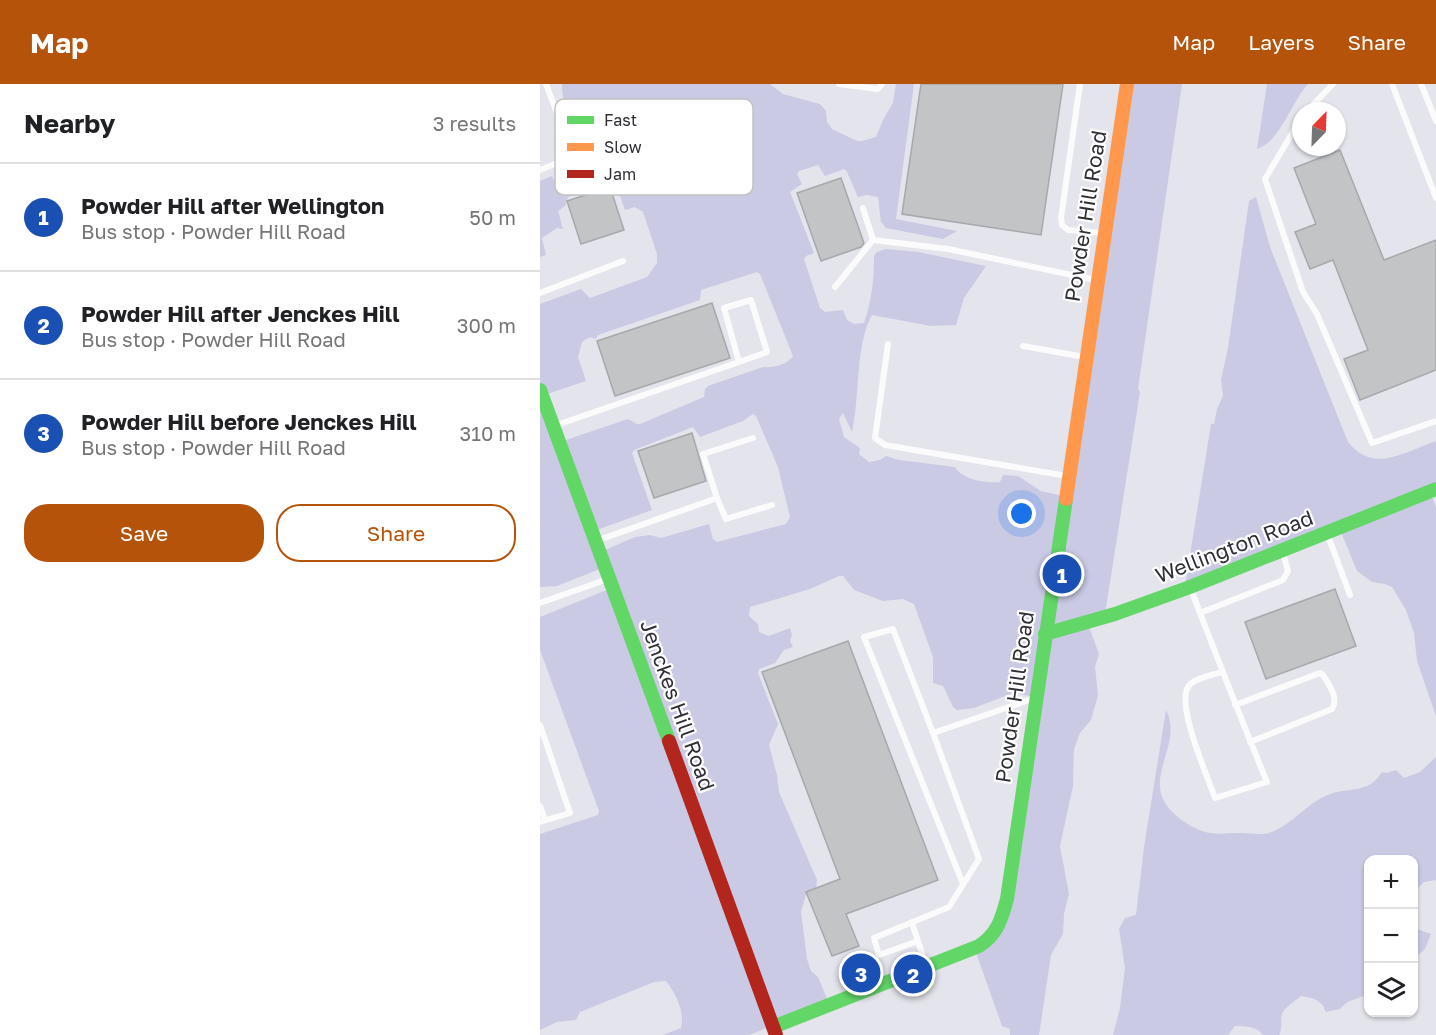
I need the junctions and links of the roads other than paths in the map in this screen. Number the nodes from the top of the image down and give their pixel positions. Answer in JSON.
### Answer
{"nodes":[{"id":1,"x":546,"y":84,"type":"edge"},
{"id":2,"x":839,"y":84,"type":"edge"},
{"id":3,"x":882,"y":84,"type":"edge"},
{"id":4,"x":1080,"y":84,"type":"edge"},
{"id":5,"x":1127,"y":84,"type":"edge"},
{"id":6,"x":1333,"y":84,"type":"edge"},
{"id":7,"x":1392,"y":84,"type":"edge"},
{"id":8,"x":1421,"y":84,"type":"edge"},
{"id":9,"x":1316,"y":102,"type":"edge"},
{"id":10,"x":555,"y":108,"type":"edge"},
{"id":11,"x":1436,"y":121,"type":"edge"},
{"id":12,"x":1292,"y":133,"type":"edge"},
{"id":13,"x":555,"y":164,"type":"edge"},
{"id":14,"x":540,"y":170,"type":"edge"},
{"id":15,"x":1436,"y":198,"type":"edge"},
{"id":16,"x":863,"y":208,"type":"dead end"},
{"id":17,"x":1104,"y":234,"type":"junction"},
{"id":18,"x":873,"y":240,"type":"junction"},
{"id":19,"x":623,"y":261,"type":"dead end"},
{"id":20,"x":1097,"y":280,"type":"junction"},
{"id":21,"x":835,"y":287,"type":"dead end"},
{"id":22,"x":540,"y":293,"type":"edge"},
{"id":23,"x":888,"y":344,"type":"dead end"},
{"id":24,"x":1023,"y":346,"type":"dead end"},
{"id":25,"x":1086,"y":357,"type":"junction"},
{"id":26,"x":739,"y":362,"type":"junction"},
{"id":27,"x":540,"y":390,"type":"edge"},
{"id":28,"x":1436,"y":421,"type":"edge"},
{"id":29,"x":553,"y":426,"type":"junction"},
{"id":30,"x":753,"y":438,"type":"dead end"},
{"id":31,"x":1068,"y":476,"type":"junction"},
{"id":32,"x":1436,"y":489,"type":"edge"},
{"id":33,"x":717,"y":498,"type":"junction"},
{"id":34,"x":772,"y":505,"type":"dead end"},
{"id":35,"x":1327,"y":532,"type":"junction"},
{"id":36,"x":595,"y":541,"type":"junction"},
{"id":37,"x":1282,"y":550,"type":"junction"},
{"id":38,"x":609,"y":578,"type":"junction"},
{"id":39,"x":1190,"y":587,"type":"junction"},
{"id":40,"x":1350,"y":595,"type":"dead end"},
{"id":41,"x":540,"y":603,"type":"edge"},
{"id":42,"x":1200,"y":613,"type":"junction"},
{"id":43,"x":1045,"y":634,"type":"junction"},
{"id":44,"x":1222,"y":672,"type":"junction"},
{"id":45,"x":1035,"y":698,"type":"junction"},
{"id":46,"x":1235,"y":705,"type":"junction"},
{"id":47,"x":540,"y":725,"type":"edge"},
{"id":48,"x":933,"y":732,"type":"junction"},
{"id":49,"x":1250,"y":742,"type":"junction"},
{"id":50,"x":540,"y":806,"type":"edge"},
{"id":51,"x":543,"y":821,"type":"edge"},
{"id":52,"x":963,"y":884,"type":"junction"},
{"id":53,"x":912,"y":923,"type":"junction"},
{"id":54,"x":918,"y":941,"type":"junction"},
{"id":55,"x":926,"y":967,"type":"junction"},
{"id":56,"x":775,"y":1031,"type":"edge"}],
"edges":[{"from":1,"to":10,"type":"lane"},
{"from":2,"to":3,"type":"lane"},
{"from":4,"to":17,"type":"lane"},
{"from":5,"to":17,"type":"street","name":"Powder Hill Road"},
{"from":6,"to":9,"type":"lane"},
{"from":7,"to":15,"type":"lane"},
{"from":8,"to":11,"type":"lane"},
{"from":12,"to":28,"type":"lane"},
{"from":13,"to":14,"type":"lane"},
{"from":16,"to":18,"type":"lane"},
{"from":17,"to":20,"type":"street","name":"Powder Hill Road"},
{"from":18,"to":20,"type":"lane"},
{"from":18,"to":21,"type":"lane"},
{"from":19,"to":22,"type":"lane"},
{"from":20,"to":25,"type":"street","name":"Powder Hill Road"},
{"from":23,"to":31,"type":"lane"},
{"from":24,"to":25,"type":"lane"},
{"from":25,"to":31,"type":"street","name":"Powder Hill Road"},
{"from":26,"to":26,"type":"lane"},
{"from":26,"to":29,"type":"lane"},
{"from":27,"to":29,"type":"street","name":"Jenckes Hill Road"},
{"from":29,"to":36,"type":"street","name":"Jenckes Hill Road"},
{"from":30,"to":33,"type":"lane"},
{"from":31,"to":43,"type":"street","name":"Powder Hill Road"},
{"from":32,"to":35,"type":"street","name":"Wellington Road"},
{"from":33,"to":34,"type":"lane"},
{"from":33,"to":36,"type":"lane"},
{"from":35,"to":37,"type":"street","name":"Wellington Road"},
{"from":35,"to":40,"type":"lane"},
{"from":36,"to":38,"type":"street","name":"Jenckes Hill Road"},
{"from":37,"to":39,"type":"street","name":"Wellington Road"},
{"from":37,"to":42,"type":"lane"},
{"from":38,"to":41,"type":"lane"},
{"from":38,"to":56,"type":"street","name":"Jenckes Hill Road"},
{"from":39,"to":42,"type":"lane"},
{"from":39,"to":43,"type":"street","name":"Wellington Road"},
{"from":42,"to":44,"type":"lane"},
{"from":43,"to":45,"type":"street","name":"Powder Hill Road"},
{"from":44,"to":46,"type":"lane"},
{"from":44,"to":49,"type":"lane"},
{"from":45,"to":48,"type":"lane"},
{"from":45,"to":55,"type":"street","name":"Powder Hill Road"},
{"from":46,"to":49,"type":"lane"},
{"from":46,"to":49,"type":"lane"},
{"from":47,"to":51,"type":"lane"},
{"from":48,"to":52,"type":"lane"},
{"from":48,"to":52,"type":"lane"},
{"from":50,"to":51,"type":"lane"},
{"from":52,"to":53,"type":"lane"},
{"from":53,"to":54,"type":"lane"},
{"from":53,"to":54,"type":"lane"},
{"from":54,"to":55,"type":"lane"},
{"from":55,"to":56,"type":"street","name":"Powder Hill Road"}]}
